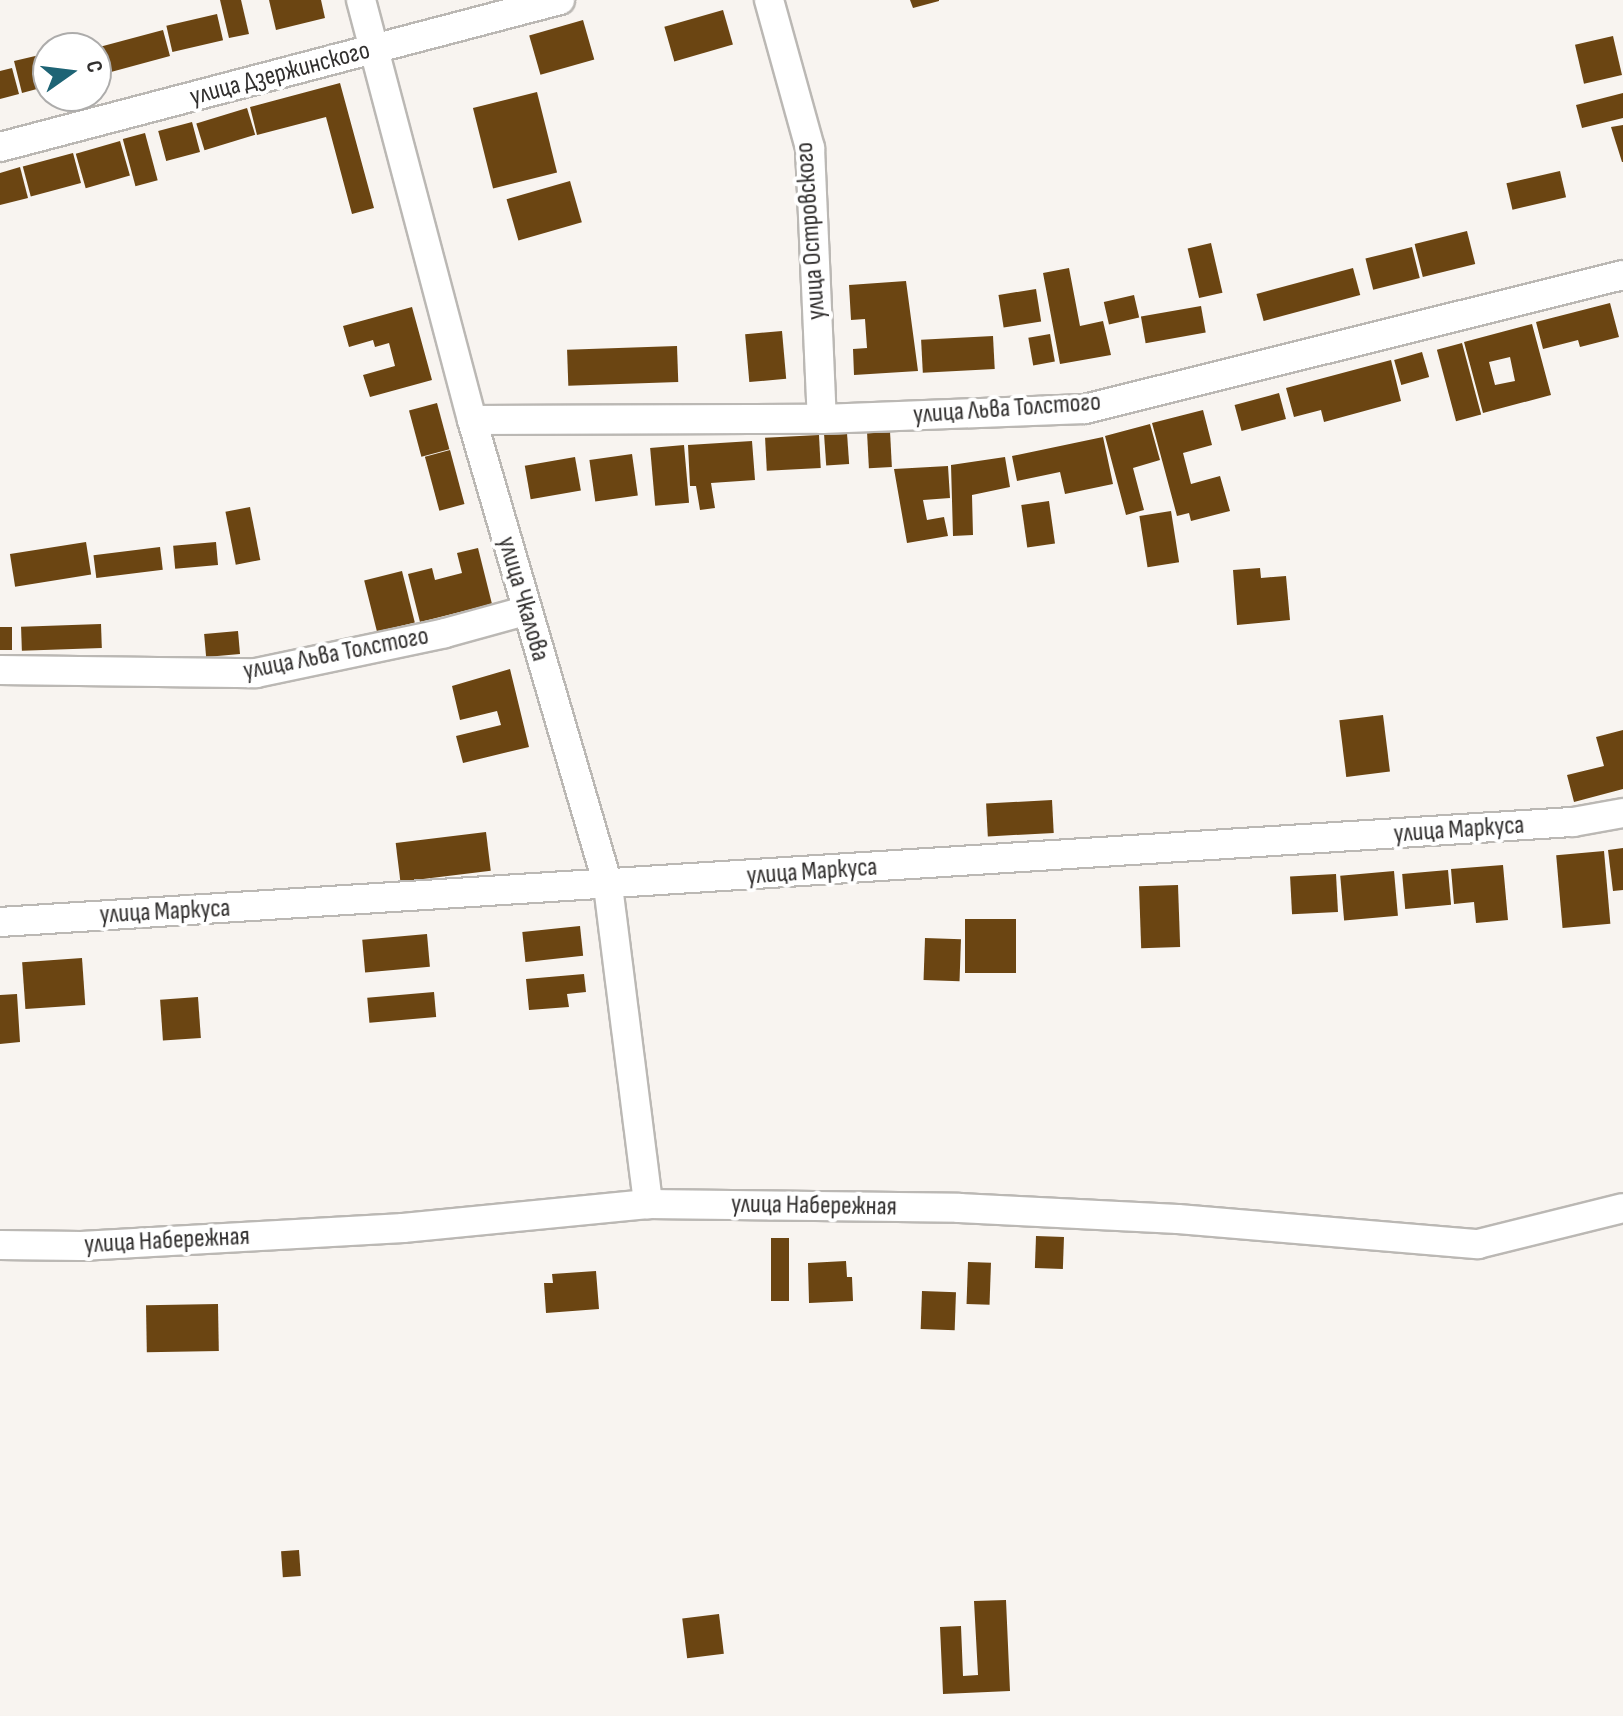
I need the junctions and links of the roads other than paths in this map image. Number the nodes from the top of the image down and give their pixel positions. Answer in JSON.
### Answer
{"nodes":[{"id":1,"x":361,"y":0,"type":"edge"},
{"id":2,"x":560,"y":0,"type":"edge"},
{"id":3,"x":769,"y":0,"type":"edge"},
{"id":4,"x":374,"y":50,"type":"junction"},
{"id":5,"x":0,"y":147,"type":"edge"},
{"id":6,"x":1623,"y":275,"type":"edge"},
{"id":7,"x":822,"y":419,"type":"junction"},
{"id":8,"x":472,"y":420,"type":"junction"},
{"id":9,"x":525,"y":611,"type":"junction"},
{"id":10,"x":0,"y":670,"type":"edge"},
{"id":11,"x":1623,"y":813,"type":"edge"},
{"id":12,"x":608,"y":886,"type":"junction"},
{"id":13,"x":0,"y":922,"type":"edge"},
{"id":14,"x":648,"y":1204,"type":"junction"},
{"id":15,"x":1623,"y":1208,"type":"edge"},
{"id":16,"x":0,"y":1245,"type":"edge"}],
"edges":[{"from":1,"to":4,"type":"street","name":"улица Чкалова"},
{"from":2,"to":4,"type":"street","name":"улица Дзержинского"},
{"from":3,"to":7,"type":"street","name":"улица Островского"},
{"from":4,"to":5,"type":"street","name":"улица Дзержинского"},
{"from":4,"to":8,"type":"street","name":"улица Чкалова"},
{"from":6,"to":7,"type":"street","name":"улица Льва Толстого"},
{"from":7,"to":8,"type":"street","name":"улица Льва Толстого"},
{"from":8,"to":9,"type":"street","name":"улица Чкалова"},
{"from":9,"to":10,"type":"street","name":"улица Льва Толстого"},
{"from":9,"to":12,"type":"street","name":"улица Чкалова"},
{"from":11,"to":12,"type":"street","name":"улица Маркуса"},
{"from":12,"to":13,"type":"street","name":"улица Маркуса"},
{"from":12,"to":14,"type":"street","name":"улица Чкалова"},
{"from":14,"to":15,"type":"street","name":"улица Набережная"},
{"from":14,"to":16,"type":"street","name":"улица Набережная"}]}
